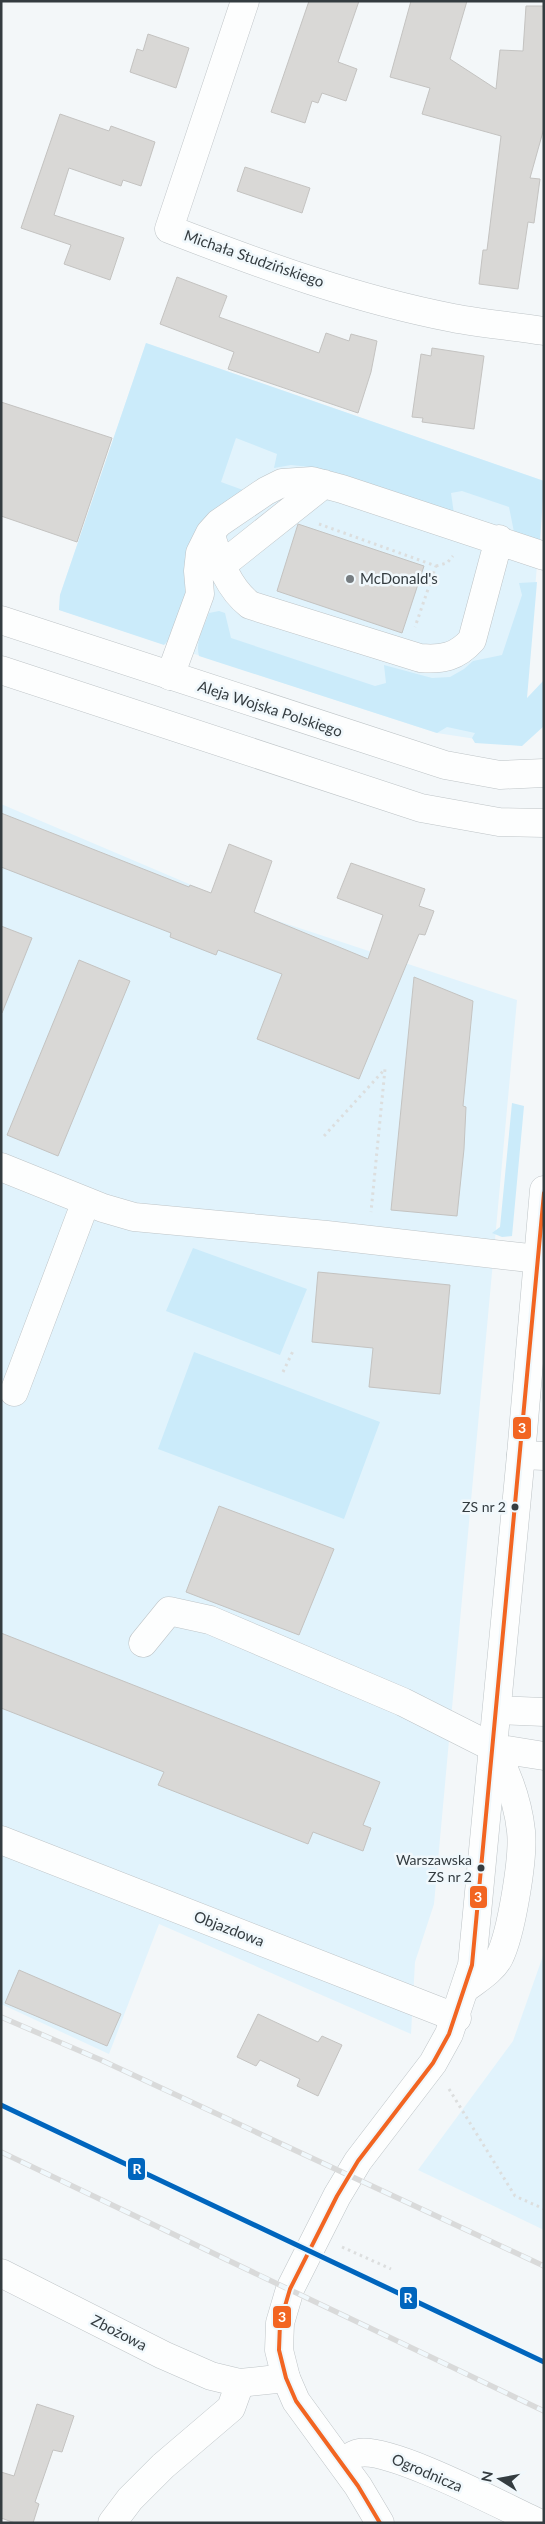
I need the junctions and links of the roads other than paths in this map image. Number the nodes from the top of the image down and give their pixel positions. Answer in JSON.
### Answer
{"nodes":[{"id":1,"x":245,"y":1,"type":"edge"},
{"id":2,"x":544,"y":331,"type":"edge"},
{"id":3,"x":324,"y":484,"type":"junction"},
{"id":4,"x":210,"y":533,"type":"junction"},
{"id":5,"x":499,"y":539,"type":"junction"},
{"id":6,"x":544,"y":556,"type":"edge"},
{"id":7,"x":222,"y":565,"type":"junction"},
{"id":8,"x":200,"y":594,"type":"junction"},
{"id":9,"x":237,"y":595,"type":"junction"},
{"id":10,"x":1,"y":620,"type":"edge"},
{"id":11,"x":1,"y":670,"type":"edge"},
{"id":12,"x":170,"y":676,"type":"junction"},
{"id":13,"x":544,"y":772,"type":"edge"},
{"id":14,"x":544,"y":823,"type":"edge"},
{"id":15,"x":1,"y":1167,"type":"edge"},
{"id":16,"x":544,"y":1190,"type":"edge"},
{"id":17,"x":86,"y":1201,"type":"junction"},
{"id":18,"x":539,"y":1275,"type":"edge"},
{"id":19,"x":14,"y":1392,"type":"dead end"},
{"id":20,"x":532,"y":1456,"type":"edge"},
{"id":21,"x":143,"y":1643,"type":"dead end"},
{"id":22,"x":498,"y":1710,"type":"junction"},
{"id":23,"x":544,"y":1712,"type":"edge"},
{"id":24,"x":494,"y":1748,"type":"junction"},
{"id":25,"x":544,"y":1756,"type":"edge"},
{"id":26,"x":1,"y":1840,"type":"edge"},
{"id":27,"x":456,"y":2018,"type":"junction"},
{"id":28,"x":1,"y":2273,"type":"edge"},
{"id":29,"x":286,"y":2378,"type":"junction"},
{"id":30,"x":240,"y":2383,"type":"junction"},
{"id":31,"x":342,"y":2462,"type":"junction"},
{"id":32,"x":112,"y":2523,"type":"edge"},
{"id":33,"x":380,"y":2523,"type":"edge"},
{"id":34,"x":538,"y":2523,"type":"edge"}],
"edges":[{"from":1,"to":2,"type":"main road","name":"Michała Studzińskiego"},
{"from":3,"to":4,"type":"main road"},
{"from":3,"to":5,"type":"main road"},
{"from":3,"to":7,"type":"main road"},
{"from":4,"to":7,"type":"main road"},
{"from":4,"to":8,"type":"main road"},
{"from":5,"to":6,"type":"main road"},
{"from":5,"to":9,"type":"main road"},
{"from":7,"to":9,"type":"main road"},
{"from":8,"to":9,"type":"main road"},
{"from":8,"to":12,"type":"main road"},
{"from":10,"to":12,"type":"main road","name":"Aleja Wojska Polskiego"},
{"from":11,"to":14,"type":"main road"},
{"from":12,"to":13,"type":"main road","name":"Aleja Wojska Polskiego"},
{"from":15,"to":17,"type":"main road"},
{"from":16,"to":18,"type":"main road"},
{"from":17,"to":18,"type":"main road"},
{"from":17,"to":19,"type":"main road"},
{"from":18,"to":20,"type":"main road"},
{"from":20,"to":22,"type":"main road"},
{"from":21,"to":24,"type":"main road"},
{"from":22,"to":23,"type":"main road"},
{"from":22,"to":24,"type":"main road"},
{"from":24,"to":25,"type":"main road"},
{"from":24,"to":27,"type":"main road"},
{"from":26,"to":27,"type":"main road","name":"Objazdowa"},
{"from":27,"to":29,"type":"main road"},
{"from":28,"to":30,"type":"main road","name":"Zbożowa"},
{"from":29,"to":30,"type":"main road","name":"Zbożowa"},
{"from":29,"to":31,"type":"main road"},
{"from":30,"to":32,"type":"main road"},
{"from":31,"to":33,"type":"main road"},
{"from":31,"to":34,"type":"main road","name":"Ogrodnicza"}]}
